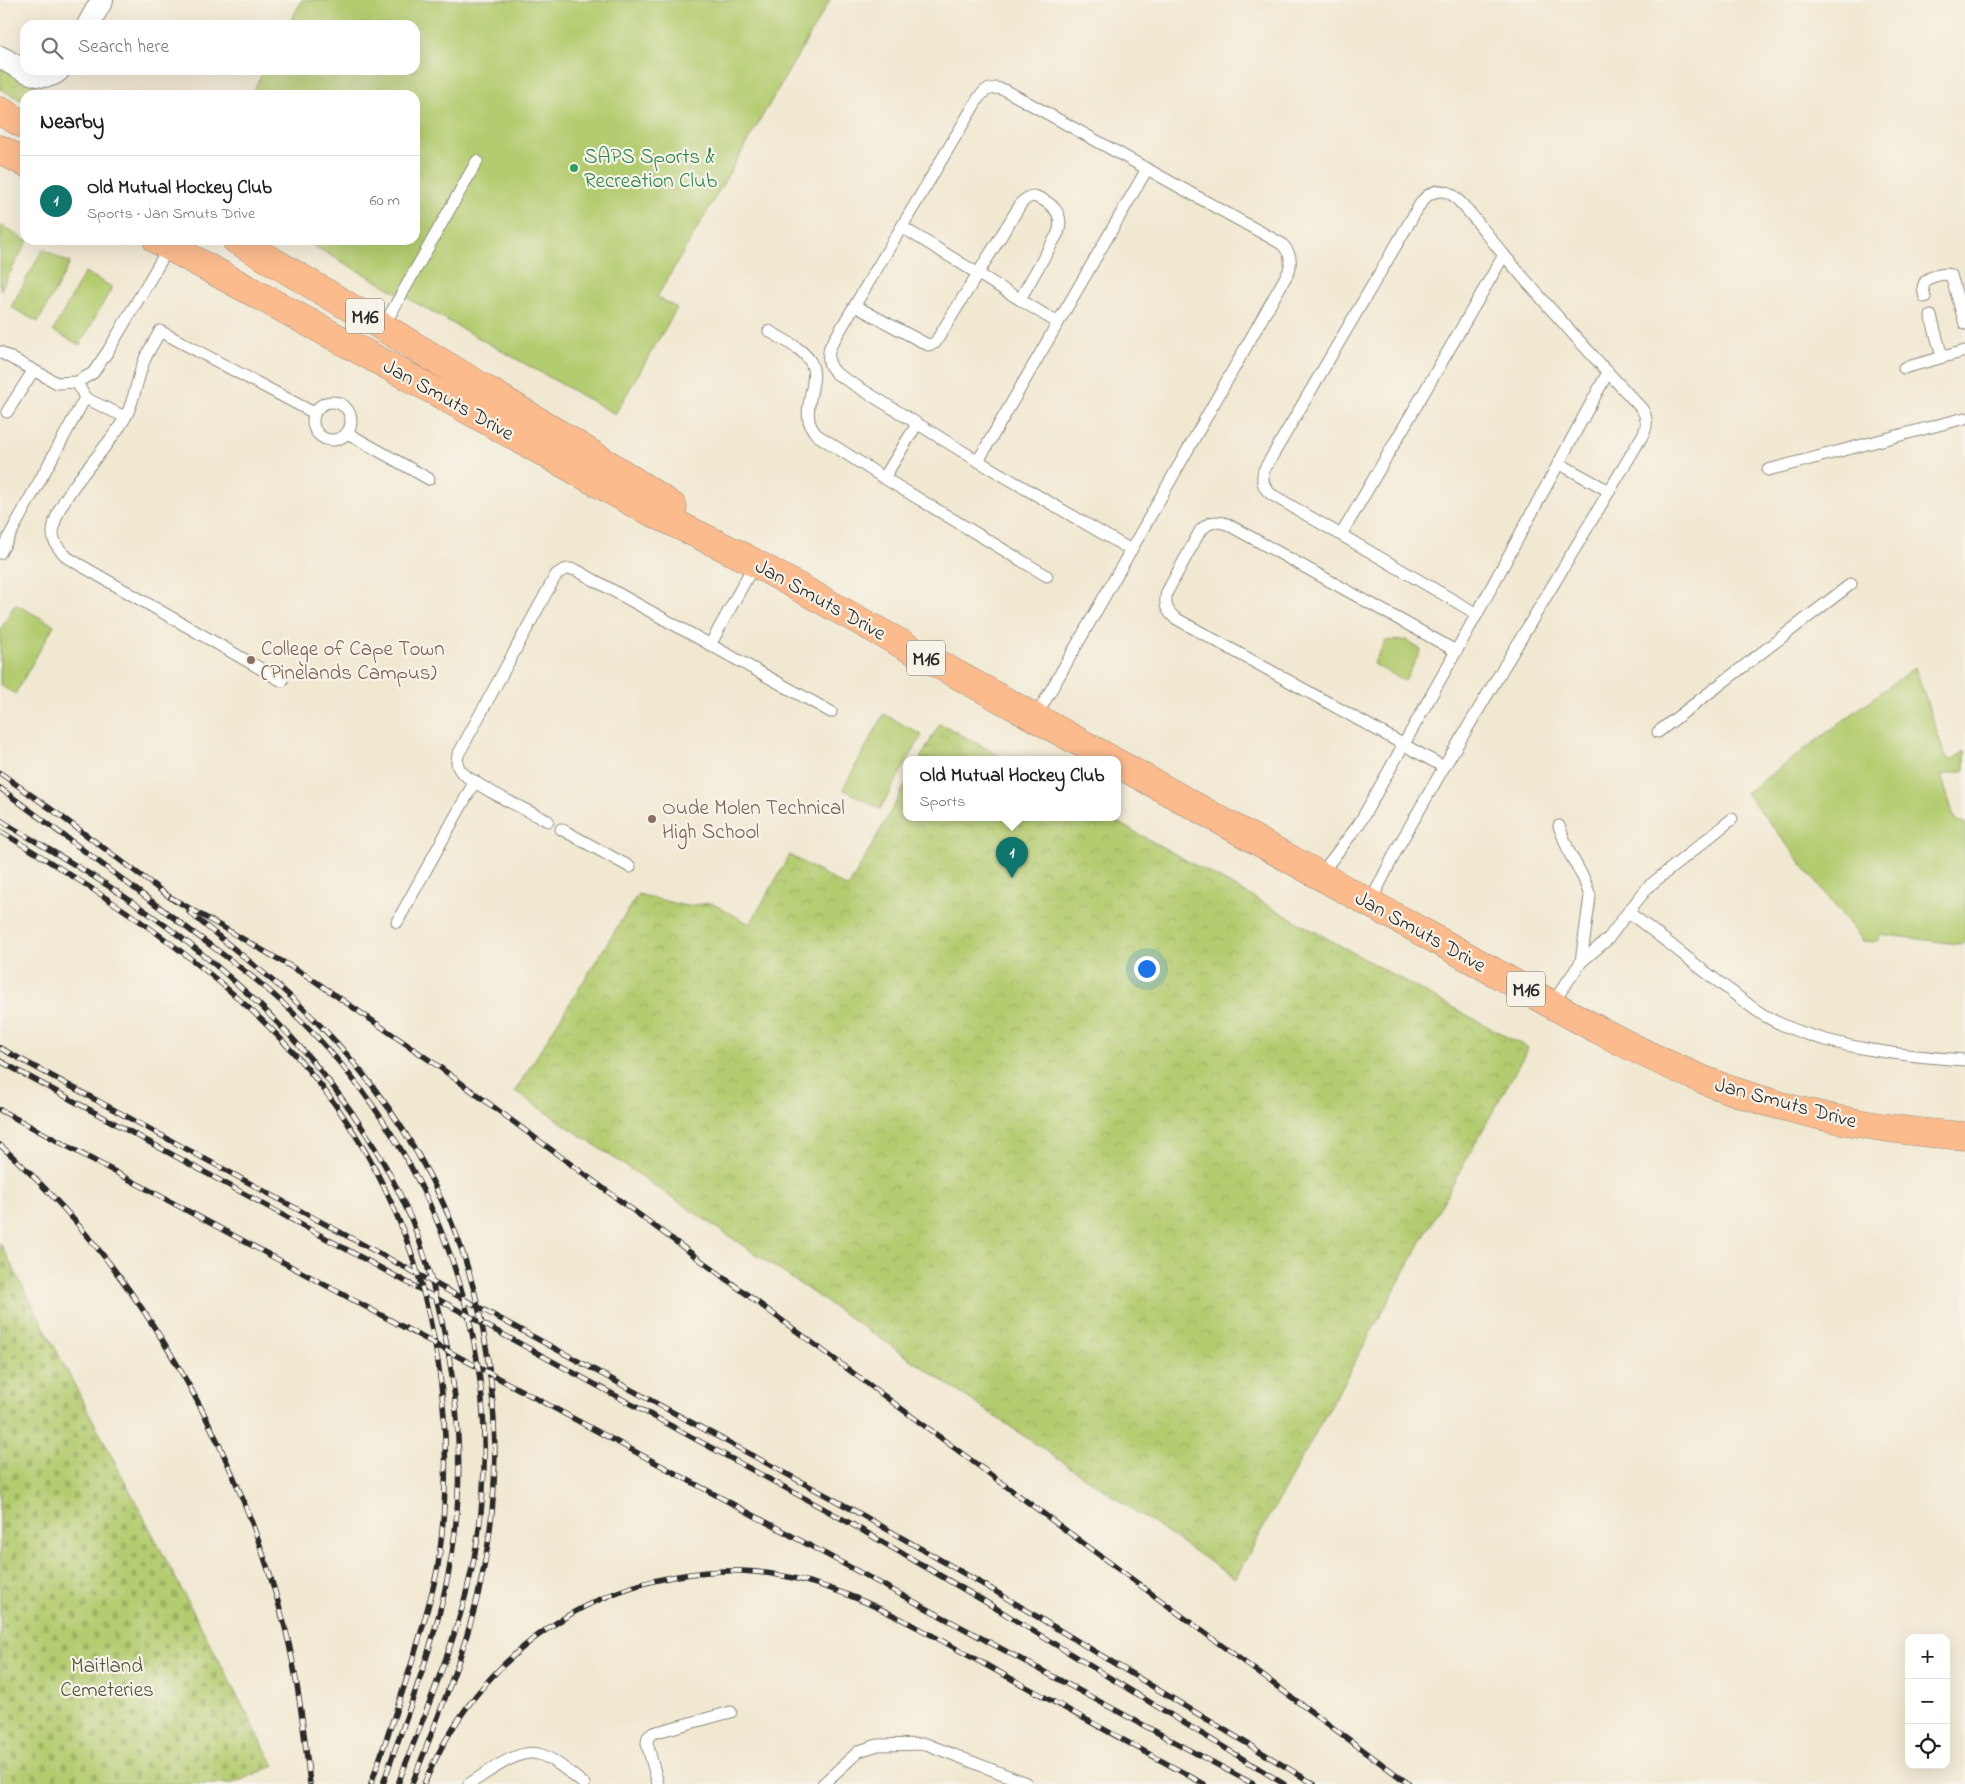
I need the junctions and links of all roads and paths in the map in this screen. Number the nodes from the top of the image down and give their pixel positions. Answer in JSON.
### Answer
{"nodes":[{"id":1,"x":102,"y":0,"type":"edge"},
{"id":2,"x":91,"y":20,"type":"edge"},
{"id":3,"x":0,"y":56,"type":"edge"},
{"id":4,"x":20,"y":68,"type":"edge"},
{"id":5,"x":0,"y":111,"type":"edge"},
{"id":6,"x":20,"y":122,"type":"edge"},
{"id":7,"x":0,"y":149,"type":"edge"},
{"id":8,"x":20,"y":160,"type":"edge"},
{"id":9,"x":477,"y":161,"type":"dead end"},
{"id":10,"x":1147,"y":169,"type":"junction"},
{"id":11,"x":902,"y":227,"type":"junction"},
{"id":12,"x":164,"y":245,"type":"edge"},
{"id":13,"x":171,"y":245,"type":"edge"},
{"id":14,"x":244,"y":245,"type":"edge"},
{"id":15,"x":1504,"y":255,"type":"junction"},
{"id":16,"x":979,"y":274,"type":"junction"},
{"id":17,"x":1925,"y":297,"type":"dead end"},
{"id":18,"x":1020,"y":299,"type":"junction"},
{"id":19,"x":855,"y":306,"type":"junction"},
{"id":20,"x":1931,"y":316,"type":"dead end"},
{"id":21,"x":1058,"y":323,"type":"junction"},
{"id":22,"x":1965,"y":324,"type":"edge"},
{"id":23,"x":382,"y":327,"type":"junction"},
{"id":24,"x":769,"y":331,"type":"dead end"},
{"id":25,"x":1965,"y":351,"type":"edge"},
{"id":26,"x":0,"y":352,"type":"edge"},
{"id":27,"x":1942,"y":358,"type":"junction"},
{"id":28,"x":1904,"y":368,"type":"dead end"},
{"id":29,"x":32,"y":371,"type":"junction"},
{"id":30,"x":1608,"y":372,"type":"junction"},
{"id":31,"x":77,"y":382,"type":"junction"},
{"id":32,"x":85,"y":398,"type":"junction"},
{"id":33,"x":7,"y":412,"type":"dead end"},
{"id":34,"x":314,"y":413,"type":"junction"},
{"id":35,"x":125,"y":417,"type":"junction"},
{"id":36,"x":1965,"y":418,"type":"edge"},
{"id":37,"x":917,"y":424,"type":"junction"},
{"id":38,"x":347,"y":433,"type":"junction"},
{"id":39,"x":978,"y":461,"type":"junction"},
{"id":40,"x":1560,"y":464,"type":"junction"},
{"id":41,"x":1768,"y":470,"type":"dead end"},
{"id":42,"x":884,"y":478,"type":"junction"},
{"id":43,"x":428,"y":479,"type":"dead end"},
{"id":44,"x":1608,"y":491,"type":"junction"},
{"id":45,"x":1340,"y":535,"type":"junction"},
{"id":46,"x":1131,"y":550,"type":"junction"},
{"id":47,"x":0,"y":553,"type":"edge"},
{"id":48,"x":749,"y":560,"type":"junction"},
{"id":49,"x":1047,"y":576,"type":"dead end"},
{"id":50,"x":1850,"y":584,"type":"dead end"},
{"id":51,"x":1477,"y":614,"type":"junction"},
{"id":52,"x":710,"y":645,"type":"junction"},
{"id":53,"x":1456,"y":651,"type":"junction"},
{"id":54,"x":282,"y":681,"type":"dead end"},
{"id":55,"x":831,"y":712,"type":"dead end"},
{"id":56,"x":1035,"y":718,"type":"junction"},
{"id":57,"x":1658,"y":732,"type":"dead end"},
{"id":58,"x":1402,"y":744,"type":"junction"},
{"id":59,"x":1105,"y":756,"type":"edge"},
{"id":60,"x":1121,"y":765,"type":"edge"},
{"id":61,"x":1444,"y":767,"type":"junction"},
{"id":62,"x":475,"y":781,"type":"junction"},
{"id":63,"x":1732,"y":819,"type":"dead end"},
{"id":64,"x":548,"y":821,"type":"dead end"},
{"id":65,"x":1559,"y":826,"type":"dead end"},
{"id":66,"x":561,"y":829,"type":"dead end"},
{"id":67,"x":630,"y":867,"type":"dead end"},
{"id":68,"x":1320,"y":876,"type":"junction"},
{"id":69,"x":1370,"y":903,"type":"junction"},
{"id":70,"x":1628,"y":912,"type":"junction"},
{"id":71,"x":397,"y":922,"type":"dead end"},
{"id":72,"x":1581,"y":962,"type":"junction"},
{"id":73,"x":1552,"y":1004,"type":"junction"},
{"id":74,"x":1965,"y":1060,"type":"edge"},
{"id":75,"x":1965,"y":1136,"type":"edge"},
{"id":76,"x":731,"y":1712,"type":"dead end"},
{"id":77,"x":1026,"y":1783,"type":"edge"},
{"id":78,"x":469,"y":1784,"type":"edge"},
{"id":79,"x":584,"y":1784,"type":"edge"},
{"id":80,"x":658,"y":1784,"type":"edge"},
{"id":81,"x":823,"y":1784,"type":"edge"}],
"edges":[{"from":1,"to":2,"type":"street"},
{"from":3,"to":4,"type":"street"},
{"from":5,"to":6,"type":"main road"},
{"from":7,"to":8,"type":"main road"},
{"from":9,"to":23,"type":"lane"},
{"from":10,"to":11,"type":"lane"},
{"from":10,"to":21,"type":"lane"},
{"from":10,"to":46,"type":"lane"},
{"from":11,"to":16,"type":"lane"},
{"from":11,"to":19,"type":"lane"},
{"from":12,"to":31,"type":"lane"},
{"from":13,"to":48,"type":"main road","name":"Jan Smuts Drive","number":"M16"},
{"from":14,"to":23,"type":"main road","name":"Jan Smuts Drive","number":"M16"},
{"from":15,"to":30,"type":"lane"},
{"from":15,"to":45,"type":"lane"},
{"from":15,"to":45,"type":"lane"},
{"from":16,"to":18,"type":"lane"},
{"from":16,"to":18,"type":"lane"},
{"from":16,"to":19,"type":"lane"},
{"from":17,"to":22,"type":"lane"},
{"from":18,"to":21,"type":"lane"},
{"from":19,"to":37,"type":"lane"},
{"from":20,"to":27,"type":"lane"},
{"from":21,"to":39,"type":"lane"},
{"from":23,"to":48,"type":"main road","name":"Jan Smuts Drive","number":"M16"},
{"from":24,"to":42,"type":"lane"},
{"from":25,"to":27,"type":"lane"},
{"from":26,"to":29,"type":"lane"},
{"from":27,"to":28,"type":"lane"},
{"from":29,"to":31,"type":"lane"},
{"from":29,"to":33,"type":"lane"},
{"from":30,"to":40,"type":"lane"},
{"from":30,"to":44,"type":"lane"},
{"from":31,"to":32,"type":"lane"},
{"from":32,"to":35,"type":"lane"},
{"from":32,"to":47,"type":"lane"},
{"from":34,"to":35,"type":"lane"},
{"from":34,"to":38,"type":"lane"},
{"from":34,"to":38,"type":"lane"},
{"from":35,"to":54,"type":"lane"},
{"from":36,"to":41,"type":"lane"},
{"from":37,"to":39,"type":"lane"},
{"from":37,"to":42,"type":"lane"},
{"from":38,"to":43,"type":"lane"},
{"from":39,"to":46,"type":"lane"},
{"from":40,"to":44,"type":"lane"},
{"from":40,"to":51,"type":"lane"},
{"from":42,"to":49,"type":"lane"},
{"from":44,"to":61,"type":"lane"},
{"from":45,"to":51,"type":"lane"},
{"from":46,"to":56,"type":"lane"},
{"from":48,"to":52,"type":"lane"},
{"from":48,"to":56,"type":"main road","name":"Jan Smuts Drive","number":"M16"},
{"from":50,"to":57,"type":"lane"},
{"from":51,"to":53,"type":"lane"},
{"from":52,"to":55,"type":"lane"},
{"from":52,"to":62,"type":"lane"},
{"from":53,"to":58,"type":"lane"},
{"from":53,"to":58,"type":"lane"},
{"from":56,"to":59,"type":"main road","name":"Jan Smuts Drive","number":"M16"},
{"from":58,"to":61,"type":"lane"},
{"from":58,"to":68,"type":"lane"},
{"from":60,"to":68,"type":"main road","name":"Jan Smuts Drive","number":"M16"},
{"from":61,"to":69,"type":"lane"},
{"from":62,"to":64,"type":"lane"},
{"from":62,"to":71,"type":"lane"},
{"from":63,"to":70,"type":"lane"},
{"from":65,"to":72,"type":"lane"},
{"from":66,"to":67,"type":"lane"},
{"from":68,"to":69,"type":"main road","name":"Jan Smuts Drive","number":"M16"},
{"from":69,"to":73,"type":"main road","name":"Jan Smuts Drive","number":"M16"},
{"from":70,"to":72,"type":"lane"},
{"from":70,"to":74,"type":"lane"},
{"from":72,"to":73,"type":"lane"},
{"from":73,"to":75,"type":"main road","name":"Jan Smuts Drive","number":"M16"},
{"from":76,"to":80,"type":"lane"},
{"from":77,"to":81,"type":"lane"},
{"from":78,"to":79,"type":"lane"}]}
